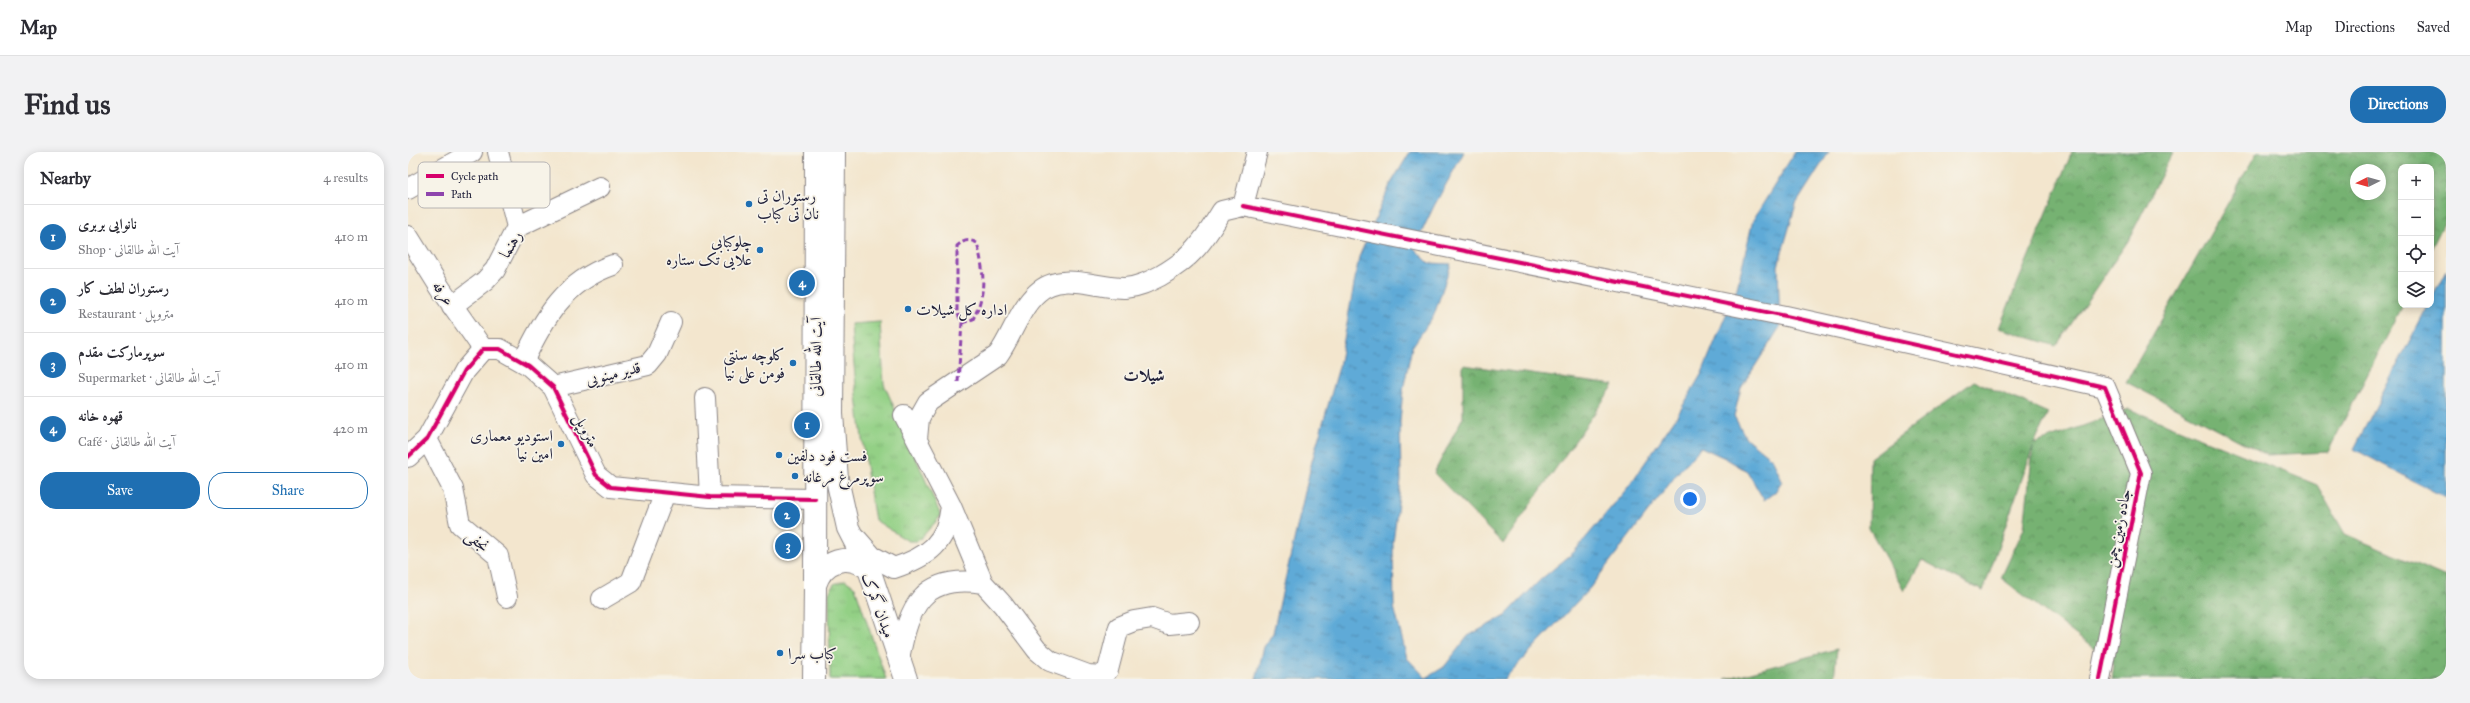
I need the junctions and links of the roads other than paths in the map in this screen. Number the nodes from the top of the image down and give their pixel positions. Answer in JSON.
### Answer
{"nodes":[{"id":1,"x":472,"y":152,"type":"edge"},
{"id":2,"x":498,"y":152,"type":"edge"},
{"id":3,"x":816,"y":152,"type":"edge"},
{"id":4,"x":834,"y":152,"type":"edge"},
{"id":5,"x":1257,"y":152,"type":"edge"},
{"id":6,"x":455,"y":162,"type":"edge"},
{"id":7,"x":501,"y":162,"type":"edge"},
{"id":8,"x":418,"y":183,"type":"edge"},
{"id":9,"x":600,"y":187,"type":"dead end"},
{"id":10,"x":408,"y":189,"type":"edge"},
{"id":11,"x":1243,"y":206,"type":"junction"},
{"id":12,"x":512,"y":208,"type":"edge"},
{"id":13,"x":517,"y":227,"type":"junction"},
{"id":14,"x":408,"y":236,"type":"edge"},
{"id":15,"x":613,"y":265,"type":"dead end"},
{"id":16,"x":452,"y":306,"type":"junction"},
{"id":17,"x":671,"y":322,"type":"dead end"},
{"id":18,"x":483,"y":350,"type":"junction"},
{"id":19,"x":523,"y":362,"type":"junction"},
{"id":20,"x":553,"y":387,"type":"junction"},
{"id":21,"x":705,"y":398,"type":"dead end"},
{"id":22,"x":904,"y":415,"type":"dead end"},
{"id":23,"x":427,"y":439,"type":"junction"},
{"id":24,"x":917,"y":439,"type":"junction"},
{"id":25,"x":408,"y":457,"type":"edge"},
{"id":26,"x":665,"y":493,"type":"junction"},
{"id":27,"x":710,"y":497,"type":"junction"},
{"id":28,"x":815,"y":499,"type":"junction"},
{"id":29,"x":842,"y":504,"type":"junction"},
{"id":30,"x":951,"y":506,"type":"junction"},
{"id":31,"x":848,"y":528,"type":"junction"},
{"id":32,"x":816,"y":534,"type":"junction"},
{"id":33,"x":869,"y":569,"type":"junction"},
{"id":34,"x":983,"y":583,"type":"junction"},
{"id":35,"x":815,"y":585,"type":"junction"},
{"id":36,"x":507,"y":597,"type":"dead end"},
{"id":37,"x":602,"y":599,"type":"dead end"},
{"id":38,"x":1189,"y":622,"type":"dead end"},
{"id":39,"x":902,"y":669,"type":"edge"},
{"id":40,"x":1107,"y":674,"type":"edge"},
{"id":41,"x":814,"y":679,"type":"edge"},
{"id":42,"x":2100,"y":679,"type":"edge"}],
"edges":[{"from":1,"to":6,"type":"street"},
{"from":2,"to":7,"type":"street"},
{"from":3,"to":28,"type":"main road","name":"آیت الله طالقانی"},
{"from":4,"to":29,"type":"main road","name":"آیت الله طالقانی"},
{"from":5,"to":11,"type":"street"},
{"from":8,"to":10,"type":"street"},
{"from":9,"to":13,"type":"street","name":"رهنما"},
{"from":11,"to":24,"type":"street"},
{"from":11,"to":42,"type":"street","name":"جاده زمین چمن"},
{"from":12,"to":13,"type":"street"},
{"from":13,"to":16,"type":"street","name":"رهنما"},
{"from":14,"to":16,"type":"street","name":"عرفه"},
{"from":15,"to":19,"type":"street"},
{"from":16,"to":18,"type":"street","name":"عرفه"},
{"from":17,"to":20,"type":"street","name":"قدیر مینویی"},
{"from":18,"to":19,"type":"street","name":"متروپل"},
{"from":18,"to":23,"type":"street"},
{"from":19,"to":20,"type":"street","name":"متروپل"},
{"from":20,"to":26,"type":"street","name":"متروپل"},
{"from":21,"to":27,"type":"street"},
{"from":22,"to":24,"type":"street"},
{"from":23,"to":25,"type":"street"},
{"from":23,"to":36,"type":"street","name":"نجفی"},
{"from":24,"to":30,"type":"street"},
{"from":26,"to":27,"type":"street","name":"متروپل"},
{"from":26,"to":37,"type":"street"},
{"from":27,"to":28,"type":"street","name":"متروپل"},
{"from":28,"to":32,"type":"main road","name":"آیت الله طالقانی"},
{"from":29,"to":31,"type":"main road","name":"آیت الله طالقانی"},
{"from":29,"to":32,"type":"main road"},
{"from":30,"to":31,"type":"street"},
{"from":30,"to":34,"type":"street"},
{"from":31,"to":33,"type":"main road","name":"آیت الله طالقانی"},
{"from":32,"to":35,"type":"main road","name":"آیت الله طالقانی"},
{"from":33,"to":35,"type":"main road","name":"میدان گمرک"},
{"from":33,"to":39,"type":"main road","name":"میدان گمرک"},
{"from":34,"to":39,"type":"street"},
{"from":34,"to":40,"type":"street"},
{"from":35,"to":41,"type":"main road"},
{"from":38,"to":40,"type":"street"}]}
